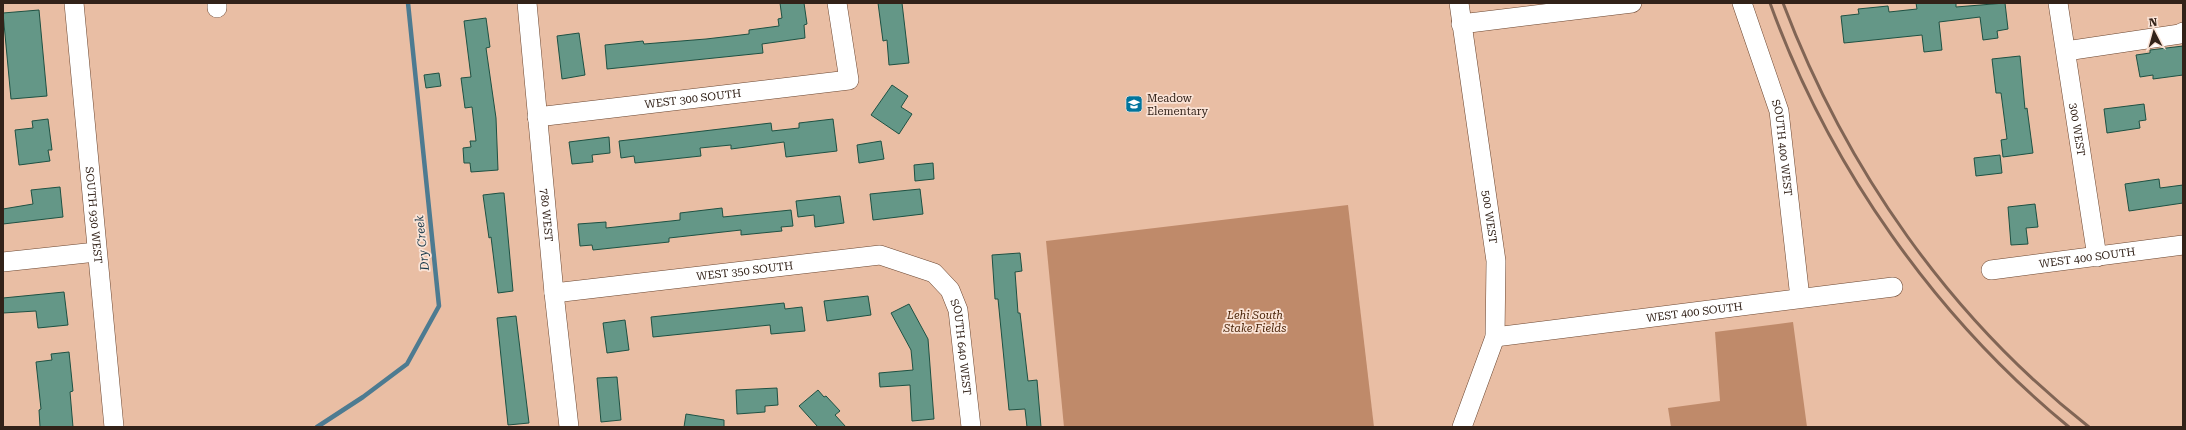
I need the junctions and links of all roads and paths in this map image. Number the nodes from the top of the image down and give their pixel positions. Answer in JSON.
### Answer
{"nodes":[{"id":1,"x":74,"y":3,"type":"edge"},
{"id":2,"x":527,"y":3,"type":"edge"},
{"id":3,"x":837,"y":3,"type":"edge"},
{"id":4,"x":1459,"y":3,"type":"edge"},
{"id":5,"x":1632,"y":3,"type":"edge"},
{"id":6,"x":1742,"y":3,"type":"edge"},
{"id":7,"x":2058,"y":3,"type":"edge"},
{"id":8,"x":1461,"y":24,"type":"junction"},
{"id":9,"x":2183,"y":32,"type":"edge"},
{"id":10,"x":2066,"y":51,"type":"junction"},
{"id":11,"x":537,"y":117,"type":"junction"},
{"id":12,"x":2183,"y":244,"type":"edge"},
{"id":13,"x":96,"y":252,"type":"junction"},
{"id":14,"x":2097,"y":257,"type":"junction"},
{"id":15,"x":3,"y":262,"type":"edge"},
{"id":16,"x":1991,"y":270,"type":"dead end"},
{"id":17,"x":934,"y":273,"type":"joint"},
{"id":18,"x":1893,"y":287,"type":"dead end"},
{"id":19,"x":554,"y":293,"type":"junction"},
{"id":20,"x":1800,"y":298,"type":"junction"},
{"id":21,"x":1496,"y":337,"type":"junction"},
{"id":22,"x":114,"y":427,"type":"edge"},
{"id":23,"x":569,"y":427,"type":"edge"},
{"id":24,"x":971,"y":427,"type":"edge"},
{"id":25,"x":1462,"y":427,"type":"edge"}],
"edges":[{"from":1,"to":13,"type":"street","name":"SOUTH 930 WEST"},
{"from":2,"to":11,"type":"street","name":"780 WEST"},
{"from":3,"to":11,"type":"street","name":"WEST 300 SOUTH"},
{"from":4,"to":8,"type":"street","name":"500 WEST"},
{"from":5,"to":8,"type":"street"},
{"from":6,"to":20,"type":"street","name":"SOUTH 400 WEST"},
{"from":7,"to":10,"type":"street","name":"300 WEST"},
{"from":8,"to":21,"type":"street","name":"500 WEST"},
{"from":9,"to":10,"type":"street"},
{"from":10,"to":14,"type":"street","name":"300 WEST"},
{"from":11,"to":19,"type":"street","name":"780 WEST"},
{"from":12,"to":14,"type":"street","name":"WEST 400 SOUTH"},
{"from":13,"to":15,"type":"street"},
{"from":13,"to":22,"type":"street","name":"SOUTH 930 WEST"},
{"from":14,"to":16,"type":"street","name":"WEST 400 SOUTH"},
{"from":17,"to":19,"type":"street","name":"WEST 350 SOUTH"},
{"from":17,"to":24,"type":"street","name":"SOUTH 640 WEST"},
{"from":18,"to":20,"type":"street","name":"WEST 400 SOUTH"},
{"from":19,"to":23,"type":"street","name":"780 WEST"},
{"from":20,"to":21,"type":"street","name":"WEST 400 SOUTH"},
{"from":21,"to":25,"type":"street","name":"500 WEST"}]}
